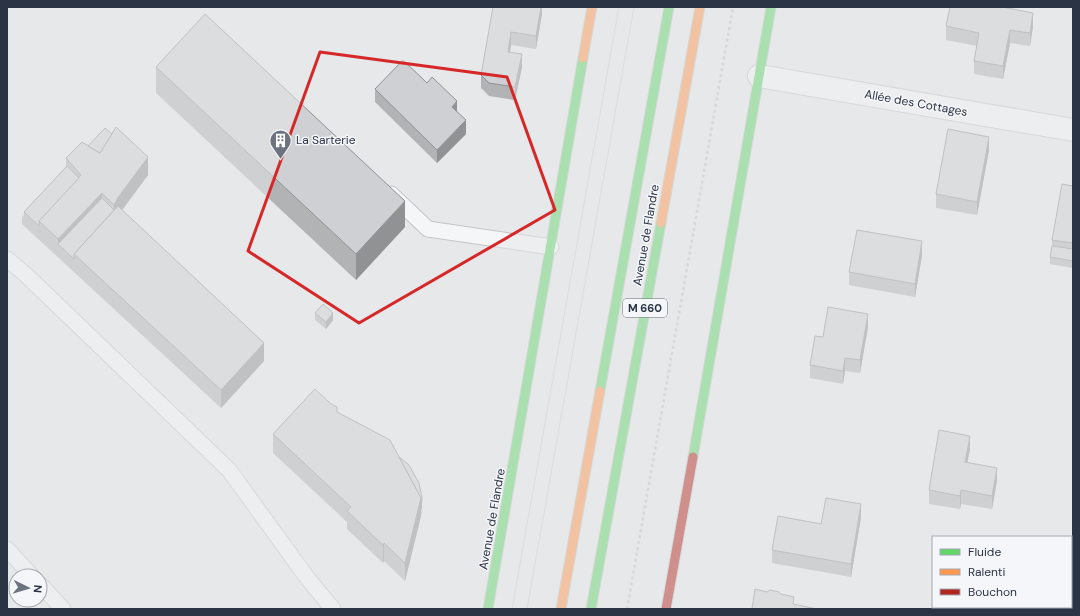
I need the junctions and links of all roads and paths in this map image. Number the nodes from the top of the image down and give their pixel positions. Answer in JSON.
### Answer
{"nodes":[{"id":1,"x":592,"y":7,"type":"edge"},
{"id":2,"x":669,"y":7,"type":"edge"},
{"id":3,"x":700,"y":7,"type":"edge"},
{"id":4,"x":733,"y":7,"type":"edge"},
{"id":5,"x":771,"y":7,"type":"edge"},
{"id":6,"x":759,"y":76,"type":"junction"},
{"id":7,"x":1073,"y":130,"type":"edge"},
{"id":8,"x":382,"y":186,"type":"edge"},
{"id":9,"x":551,"y":247,"type":"junction"},
{"id":10,"x":7,"y":259,"type":"edge"},
{"id":11,"x":7,"y":548,"type":"edge"},
{"id":12,"x":25,"y":568,"type":"edge"},
{"id":13,"x":48,"y":593,"type":"edge"},
{"id":14,"x":63,"y":609,"type":"edge"},
{"id":15,"x":333,"y":609,"type":"edge"},
{"id":16,"x":488,"y":609,"type":"edge"},
{"id":17,"x":561,"y":609,"type":"edge"},
{"id":18,"x":591,"y":609,"type":"edge"},
{"id":19,"x":627,"y":609,"type":"edge"},
{"id":20,"x":666,"y":609,"type":"edge"}],
"edges":[{"from":1,"to":9,"type":"street","name":"Avenue de Flandre"},
{"from":2,"to":17,"type":"street","name":"Avenue de Flandre","number":"M 660"},
{"from":3,"to":18,"type":"street","name":"Avenue de Flandre","number":"M 660"},
{"from":4,"to":19,"type":"path"},
{"from":5,"to":6,"type":"street"},
{"from":6,"to":7,"type":"street","name":"Allée des Cottages"},
{"from":6,"to":20,"type":"street"},
{"from":8,"to":9,"type":"lane"},
{"from":9,"to":16,"type":"street","name":"Avenue de Flandre"},
{"from":10,"to":15,"type":"lane"},
{"from":11,"to":12,"type":"lane"},
{"from":13,"to":14,"type":"lane"}]}
